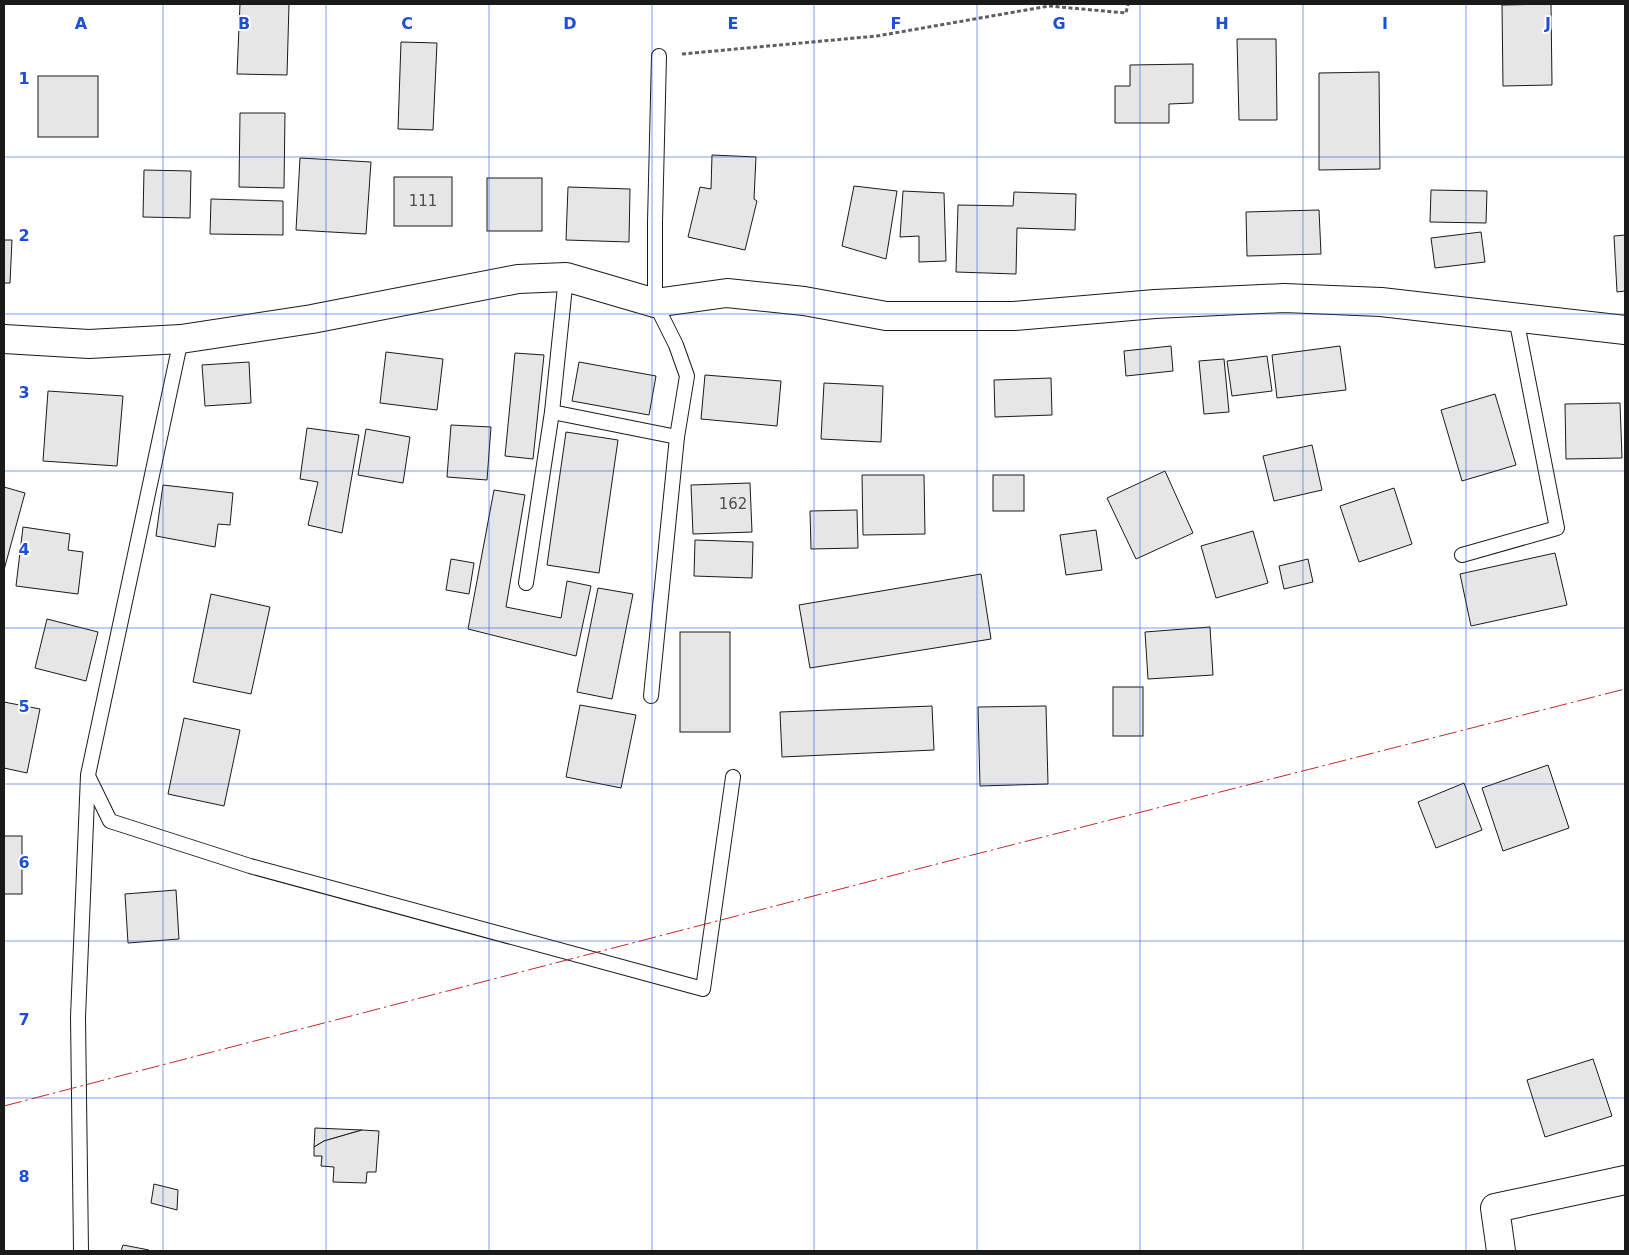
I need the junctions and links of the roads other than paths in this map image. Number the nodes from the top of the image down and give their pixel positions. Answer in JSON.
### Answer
{"nodes":[{"id":1,"x":659,"y":56,"type":"road end"},
{"id":2,"x":566,"y":277,"type":"junction"},
{"id":3,"x":655,"y":303,"type":"junction"},
{"id":4,"x":1516,"y":318,"type":"junction"},
{"id":5,"x":1625,"y":330,"type":"edge"},
{"id":6,"x":4,"y":339,"type":"edge"},
{"id":7,"x":181,"y":340,"type":"junction"},
{"id":8,"x":552,"y":412,"type":"junction"},
{"id":9,"x":677,"y":437,"type":"junction"},
{"id":10,"x":1462,"y":555,"type":"dead end"},
{"id":11,"x":526,"y":583,"type":"dead end"},
{"id":12,"x":650,"y":696,"type":"dead end"},
{"id":13,"x":88,"y":775,"type":"junction"},
{"id":14,"x":733,"y":777,"type":"dead end"},
{"id":15,"x":1625,"y":1180,"type":"edge"},
{"id":16,"x":81,"y":1251,"type":"edge"},
{"id":17,"x":1501,"y":1251,"type":"edge"}],
"edges":[{"from":1,"to":3,"type":"lane"},
{"from":2,"to":3,"type":"main road"},
{"from":2,"to":7,"type":"main road"},
{"from":2,"to":8,"type":"lane"},
{"from":3,"to":4,"type":"main road"},
{"from":3,"to":9,"type":"lane"},
{"from":4,"to":5,"type":"main road"},
{"from":4,"to":10,"type":"lane"},
{"from":6,"to":7,"type":"main road"},
{"from":7,"to":13,"type":"lane"},
{"from":8,"to":9,"type":"lane"},
{"from":8,"to":11,"type":"lane"},
{"from":9,"to":12,"type":"lane"},
{"from":13,"to":14,"type":"lane"},
{"from":13,"to":16,"type":"lane"},
{"from":15,"to":17,"type":"main road"}]}
